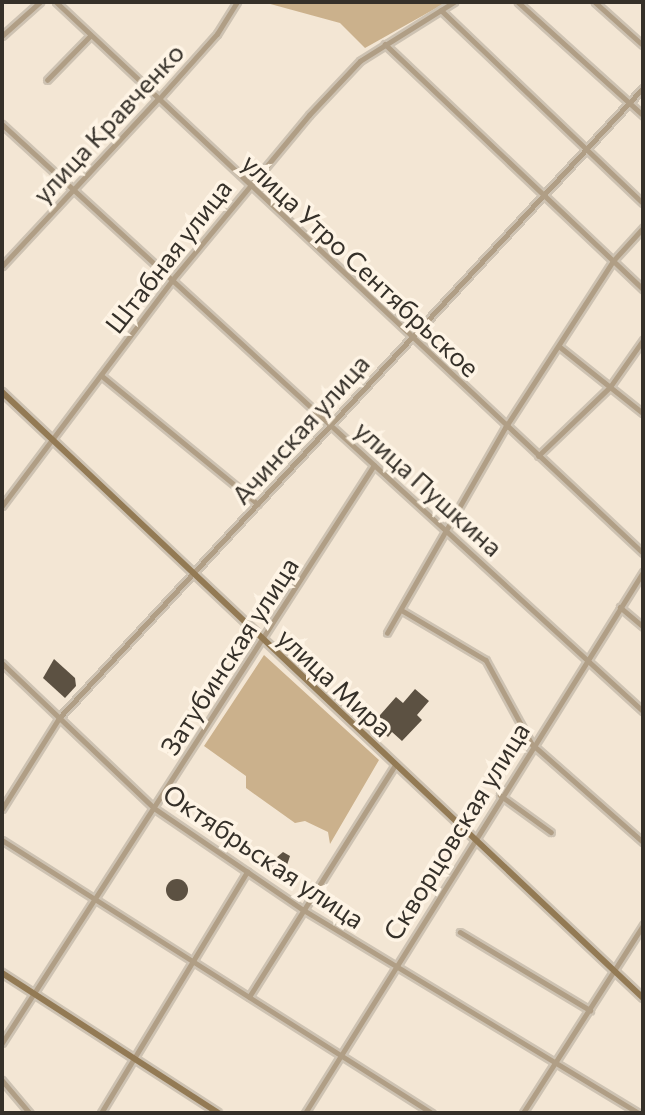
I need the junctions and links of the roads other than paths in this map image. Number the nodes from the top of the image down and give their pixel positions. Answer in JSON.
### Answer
{"nodes":[{"id":1,"x":40,"y":2,"type":"edge"},
{"id":2,"x":56,"y":2,"type":"edge"},
{"id":3,"x":237,"y":2,"type":"edge"},
{"id":4,"x":454,"y":2,"type":"edge"},
{"id":5,"x":518,"y":2,"type":"edge"},
{"id":6,"x":595,"y":2,"type":"edge"},
{"id":7,"x":441,"y":9,"type":"junction"},
{"id":8,"x":2,"y":36,"type":"edge"},
{"id":9,"x":90,"y":36,"type":"junction"},
{"id":10,"x":385,"y":44,"type":"junction"},
{"id":11,"x":643,"y":45,"type":"edge"},
{"id":12,"x":47,"y":80,"type":"dead end"},
{"id":13,"x":643,"y":88,"type":"edge"},
{"id":14,"x":158,"y":99,"type":"junction"},
{"id":15,"x":630,"y":102,"type":"junction"},
{"id":16,"x":643,"y":115,"type":"edge"},
{"id":17,"x":2,"y":124,"type":"edge"},
{"id":18,"x":585,"y":151,"type":"junction"},
{"id":19,"x":247,"y":185,"type":"junction"},
{"id":20,"x":73,"y":189,"type":"junction"},
{"id":21,"x":544,"y":196,"type":"junction"},
{"id":22,"x":643,"y":203,"type":"edge"},
{"id":23,"x":643,"y":228,"type":"edge"},
{"id":24,"x":613,"y":261,"type":"junction"},
{"id":25,"x":2,"y":266,"type":"edge"},
{"id":26,"x":173,"y":279,"type":"junction"},
{"id":27,"x":643,"y":289,"type":"edge"},
{"id":28,"x":409,"y":338,"type":"junction"},
{"id":29,"x":643,"y":340,"type":"edge"},
{"id":30,"x":559,"y":346,"type":"junction"},
{"id":31,"x":101,"y":375,"type":"junction"},
{"id":32,"x":610,"y":387,"type":"junction"},
{"id":33,"x":2,"y":392,"type":"edge"},
{"id":34,"x":643,"y":413,"type":"edge"},
{"id":35,"x":330,"y":423,"type":"junction"},
{"id":36,"x":505,"y":428,"type":"junction"},
{"id":37,"x":51,"y":442,"type":"junction"},
{"id":38,"x":537,"y":457,"type":"junction"},
{"id":39,"x":374,"y":465,"type":"junction"},
{"id":40,"x":258,"y":504,"type":"junction"},
{"id":41,"x":2,"y":506,"type":"edge"},
{"id":42,"x":445,"y":528,"type":"junction"},
{"id":43,"x":643,"y":553,"type":"edge"},
{"id":44,"x":643,"y":572,"type":"edge"},
{"id":45,"x":192,"y":574,"type":"junction"},
{"id":46,"x":620,"y":607,"type":"junction"},
{"id":47,"x":403,"y":611,"type":"junction"},
{"id":48,"x":643,"y":626,"type":"edge"},
{"id":49,"x":387,"y":633,"type":"dead end"},
{"id":50,"x":262,"y":640,"type":"junction"},
{"id":51,"x":586,"y":658,"type":"junction"},
{"id":52,"x":2,"y":663,"type":"edge"},
{"id":53,"x":643,"y":711,"type":"edge"},
{"id":54,"x":59,"y":718,"type":"junction"},
{"id":55,"x":533,"y":744,"type":"junction"},
{"id":56,"x":395,"y":765,"type":"junction"},
{"id":57,"x":500,"y":796,"type":"junction"},
{"id":58,"x":2,"y":808,"type":"edge"},
{"id":59,"x":154,"y":808,"type":"junction"},
{"id":60,"x":551,"y":832,"type":"dead end"},
{"id":61,"x":2,"y":839,"type":"edge"},
{"id":62,"x":475,"y":839,"type":"junction"},
{"id":63,"x":643,"y":842,"type":"edge"},
{"id":64,"x":247,"y":872,"type":"junction"},
{"id":65,"x":96,"y":899,"type":"junction"},
{"id":66,"x":302,"y":909,"type":"junction"},
{"id":67,"x":643,"y":925,"type":"edge"},
{"id":68,"x":460,"y":932,"type":"dead end"},
{"id":69,"x":190,"y":960,"type":"junction"},
{"id":70,"x":396,"y":965,"type":"junction"},
{"id":71,"x":614,"y":971,"type":"junction"},
{"id":72,"x":2,"y":974,"type":"edge"},
{"id":73,"x":35,"y":995,"type":"junction"},
{"id":74,"x":248,"y":997,"type":"junction"},
{"id":75,"x":643,"y":998,"type":"edge"},
{"id":76,"x":590,"y":1010,"type":"junction"},
{"id":77,"x":2,"y":1043,"type":"edge"},
{"id":78,"x":342,"y":1055,"type":"junction"},
{"id":79,"x":134,"y":1059,"type":"junction"},
{"id":80,"x":555,"y":1062,"type":"junction"},
{"id":81,"x":2,"y":1080,"type":"edge"},
{"id":82,"x":30,"y":1113,"type":"edge"},
{"id":83,"x":101,"y":1113,"type":"edge"},
{"id":84,"x":218,"y":1113,"type":"edge"},
{"id":85,"x":305,"y":1113,"type":"edge"},
{"id":86,"x":432,"y":1113,"type":"edge"},
{"id":87,"x":523,"y":1113,"type":"edge"},
{"id":88,"x":639,"y":1113,"type":"edge"}],
"edges":[{"from":1,"to":8,"type":"street"},
{"from":2,"to":9,"type":"street","name":"улица Утро Сентябрьское"},
{"from":3,"to":14,"type":"street","name":"улица Кравченко"},
{"from":4,"to":7,"type":"street","name":"Штабная улица"},
{"from":5,"to":15,"type":"street"},
{"from":6,"to":11,"type":"street"},
{"from":7,"to":10,"type":"street","name":"Штабная улица"},
{"from":7,"to":18,"type":"street"},
{"from":9,"to":12,"type":"street"},
{"from":9,"to":14,"type":"street","name":"улица Утро Сентябрьское"},
{"from":10,"to":19,"type":"street","name":"Штабная улица"},
{"from":10,"to":21,"type":"street"},
{"from":13,"to":15,"type":"street","name":"Ачинская улица"},
{"from":14,"to":19,"type":"street","name":"улица Утро Сентябрьское"},
{"from":14,"to":20,"type":"street","name":"улица Кравченко"},
{"from":15,"to":16,"type":"street"},
{"from":15,"to":18,"type":"street","name":"Ачинская улица"},
{"from":17,"to":20,"type":"street","name":"улица Пушкина"},
{"from":18,"to":21,"type":"street","name":"Ачинская улица"},
{"from":18,"to":22,"type":"street"},
{"from":19,"to":26,"type":"street","name":"Штабная улица"},
{"from":19,"to":28,"type":"street","name":"улица Утро Сентябрьское"},
{"from":20,"to":25,"type":"street","name":"улица Кравченко"},
{"from":20,"to":26,"type":"street","name":"улица Пушкина"},
{"from":21,"to":24,"type":"street"},
{"from":21,"to":28,"type":"street","name":"Ачинская улица"},
{"from":23,"to":24,"type":"street"},
{"from":24,"to":27,"type":"street"},
{"from":24,"to":30,"type":"street"},
{"from":26,"to":31,"type":"street","name":"Штабная улица"},
{"from":26,"to":35,"type":"street","name":"улица Пушкина"},
{"from":28,"to":35,"type":"street","name":"Ачинская улица"},
{"from":28,"to":36,"type":"street","name":"улица Утро Сентябрьское"},
{"from":29,"to":32,"type":"street"},
{"from":30,"to":32,"type":"street"},
{"from":30,"to":36,"type":"street"},
{"from":31,"to":37,"type":"street","name":"Штабная улица"},
{"from":31,"to":40,"type":"street"},
{"from":32,"to":34,"type":"street"},
{"from":32,"to":38,"type":"street"},
{"from":33,"to":37,"type":"main road","name":"улица Мира"},
{"from":35,"to":39,"type":"street","name":"улица Пушкина"},
{"from":35,"to":40,"type":"street","name":"Ачинская улица"},
{"from":36,"to":38,"type":"street","name":"улица Утро Сентябрьское"},
{"from":36,"to":42,"type":"street"},
{"from":37,"to":41,"type":"street","name":"Штабная улица"},
{"from":37,"to":45,"type":"main road","name":"улица Мира"},
{"from":38,"to":43,"type":"street","name":"улица Утро Сентябрьское"},
{"from":39,"to":42,"type":"street","name":"улица Пушкина"},
{"from":39,"to":50,"type":"street","name":"Затубинская улица"},
{"from":40,"to":45,"type":"street","name":"Ачинская улица"},
{"from":42,"to":47,"type":"street"},
{"from":42,"to":51,"type":"street","name":"улица Пушкина"},
{"from":44,"to":46,"type":"street","name":"Скворцовская улица"},
{"from":45,"to":50,"type":"main road","name":"улица Мира"},
{"from":45,"to":54,"type":"street","name":"Ачинская улица"},
{"from":46,"to":48,"type":"street"},
{"from":46,"to":51,"type":"street","name":"Скворцовская улица"},
{"from":47,"to":49,"type":"street"},
{"from":47,"to":55,"type":"street"},
{"from":50,"to":56,"type":"main road","name":"улица Мира"},
{"from":50,"to":59,"type":"street","name":"Затубинская улица"},
{"from":51,"to":53,"type":"street","name":"улица Пушкина"},
{"from":51,"to":55,"type":"street","name":"Скворцовская улица"},
{"from":52,"to":54,"type":"street","name":"Октябрьская улица"},
{"from":54,"to":58,"type":"street","name":"Ачинская улица"},
{"from":54,"to":59,"type":"street","name":"Октябрьская улица"},
{"from":55,"to":57,"type":"street","name":"Скворцовская улица"},
{"from":55,"to":63,"type":"street"},
{"from":56,"to":62,"type":"main road","name":"улица Мира"},
{"from":56,"to":66,"type":"street"},
{"from":57,"to":60,"type":"street"},
{"from":57,"to":62,"type":"street","name":"Скворцовская улица"},
{"from":59,"to":64,"type":"street","name":"Октябрьская улица"},
{"from":59,"to":65,"type":"street","name":"Затубинская улица"},
{"from":61,"to":65,"type":"street"},
{"from":62,"to":70,"type":"street","name":"Скворцовская улица"},
{"from":62,"to":71,"type":"main road","name":"улица Мира"},
{"from":64,"to":66,"type":"street","name":"Октябрьская улица"},
{"from":64,"to":69,"type":"street"},
{"from":65,"to":69,"type":"street"},
{"from":65,"to":73,"type":"street","name":"Затубинская улица"},
{"from":66,"to":70,"type":"street","name":"Октябрьская улица"},
{"from":66,"to":74,"type":"street"},
{"from":67,"to":71,"type":"street"},
{"from":68,"to":76,"type":"street"},
{"from":69,"to":74,"type":"street"},
{"from":69,"to":79,"type":"street"},
{"from":70,"to":78,"type":"street","name":"Скворцовская улица"},
{"from":70,"to":80,"type":"street","name":"Октябрьская улица"},
{"from":71,"to":75,"type":"main road","name":"улица Мира"},
{"from":71,"to":76,"type":"street"},
{"from":72,"to":73,"type":"main road"},
{"from":73,"to":77,"type":"street","name":"Затубинская улица"},
{"from":73,"to":79,"type":"main road"},
{"from":74,"to":78,"type":"street"},
{"from":76,"to":80,"type":"street"},
{"from":78,"to":85,"type":"street","name":"Скворцовская улица"},
{"from":78,"to":86,"type":"street"},
{"from":79,"to":83,"type":"street"},
{"from":79,"to":84,"type":"main road"},
{"from":80,"to":87,"type":"street"},
{"from":80,"to":88,"type":"street","name":"Октябрьская улица"},
{"from":81,"to":82,"type":"street"}]}
